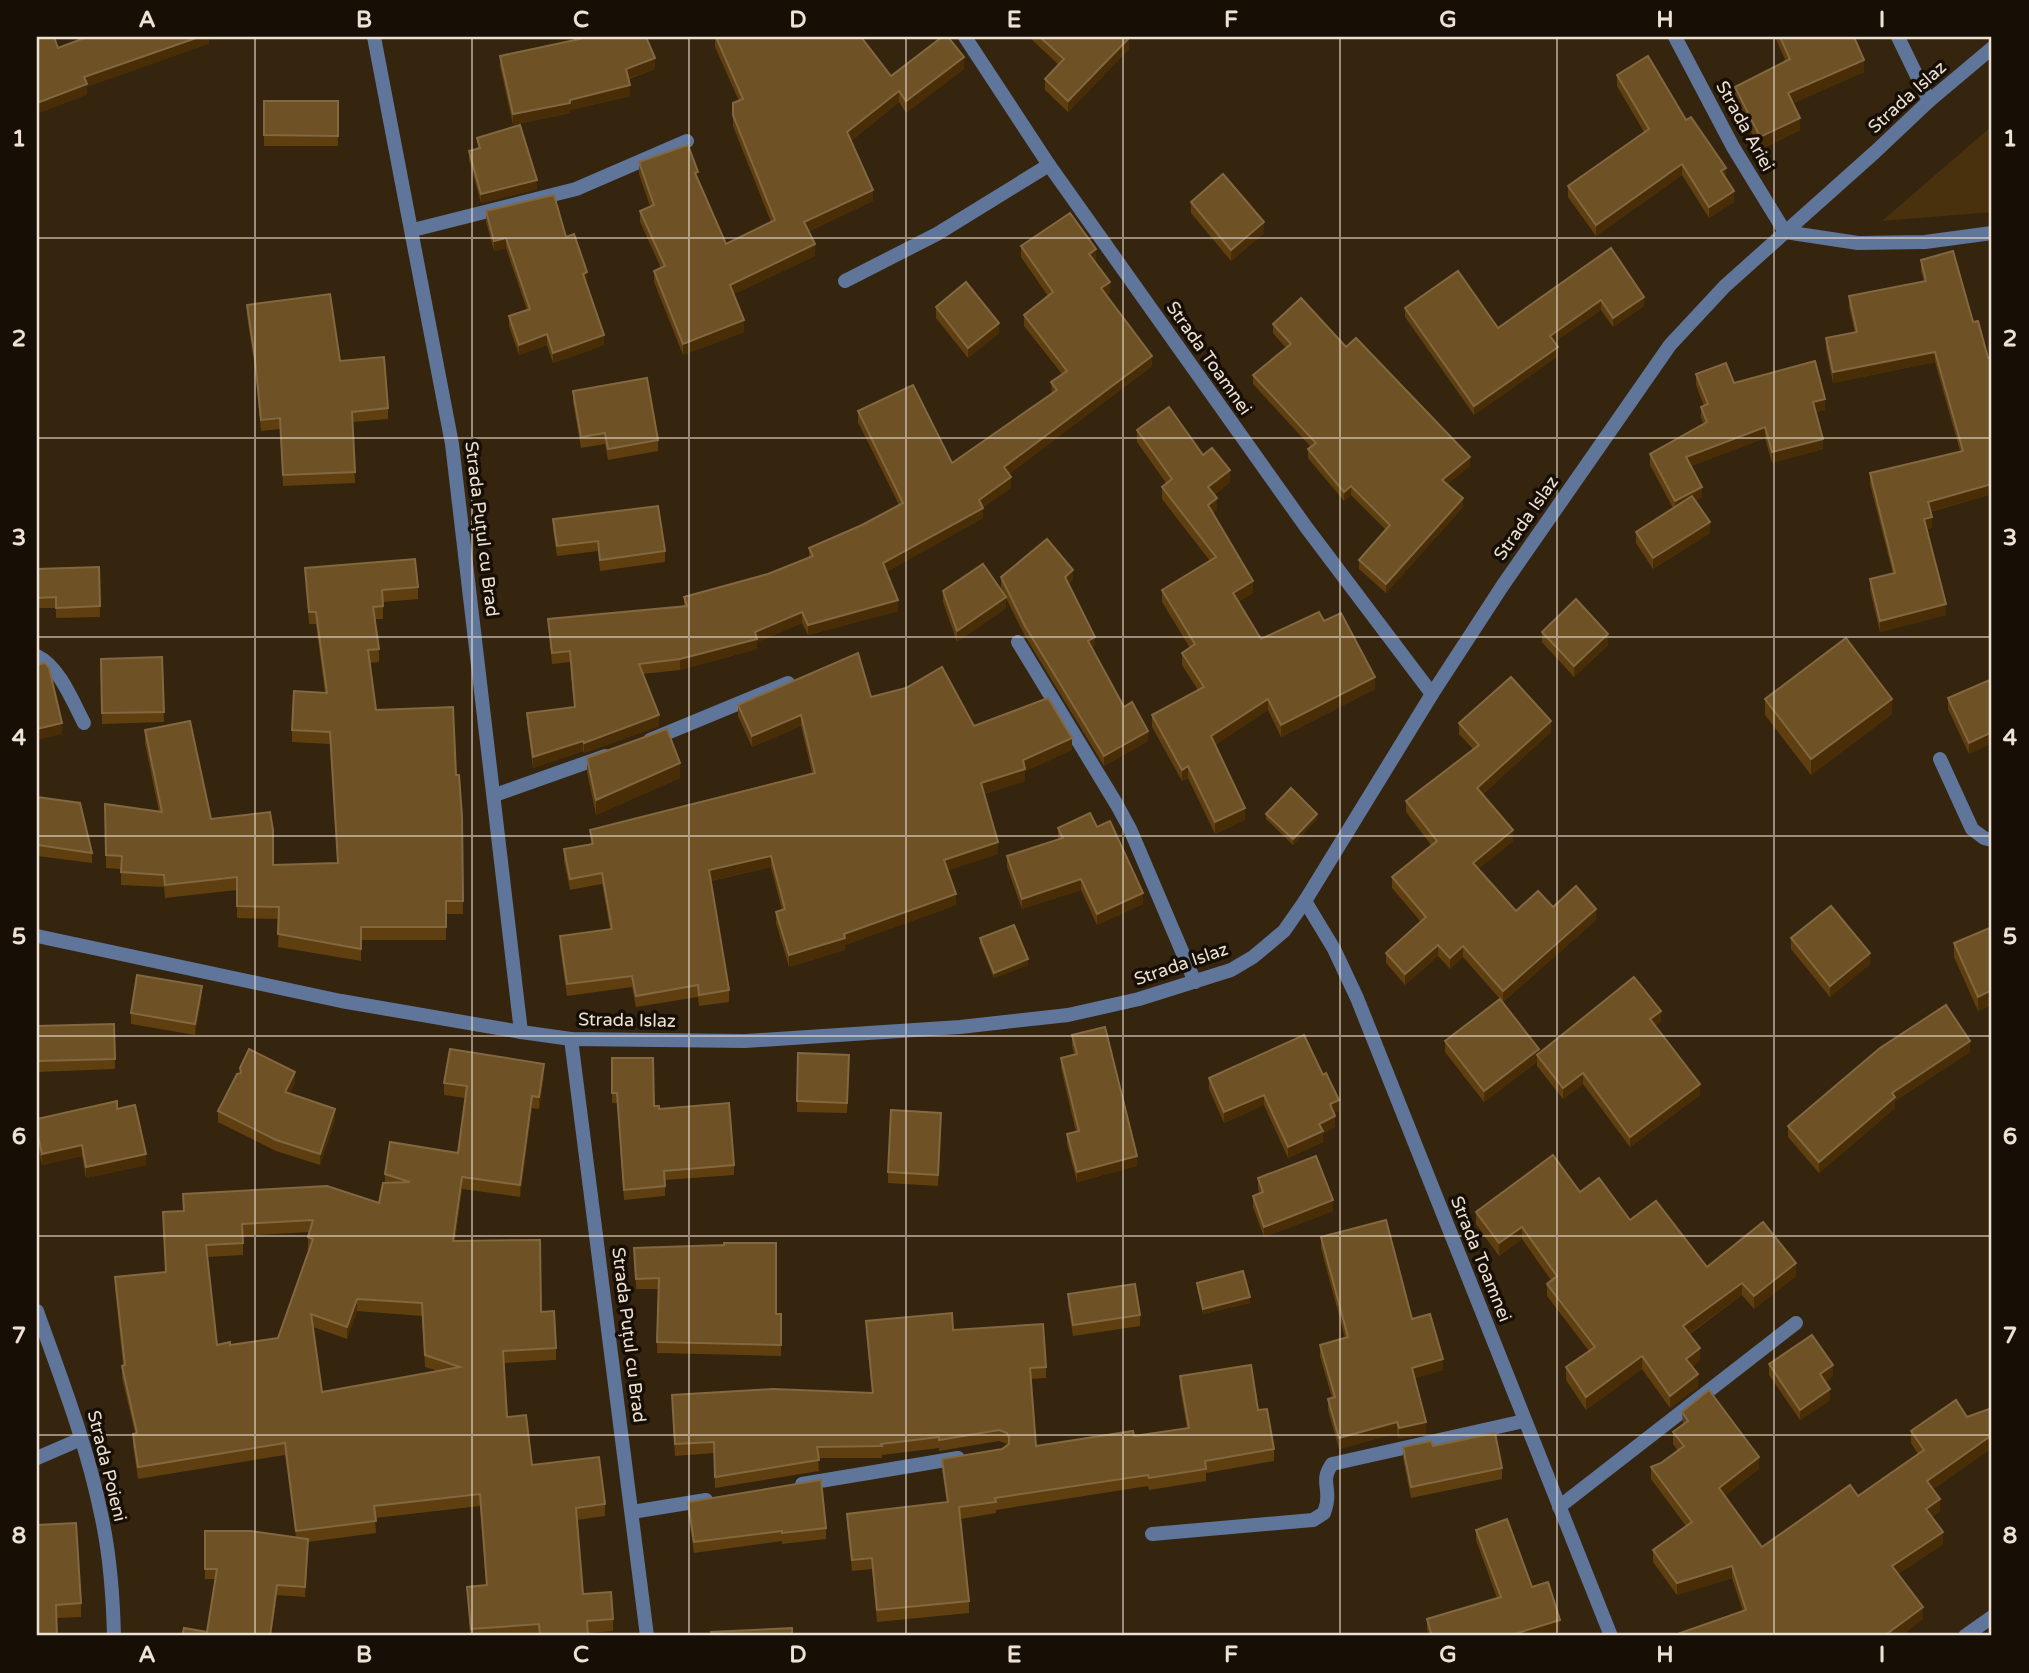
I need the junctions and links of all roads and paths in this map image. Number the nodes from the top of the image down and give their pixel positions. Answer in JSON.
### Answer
{"nodes":[{"id":1,"x":374,"y":37,"type":"edge"},
{"id":2,"x":965,"y":37,"type":"edge"},
{"id":3,"x":1675,"y":37,"type":"edge"},
{"id":4,"x":1898,"y":37,"type":"edge"},
{"id":5,"x":1992,"y":48,"type":"edge"},
{"id":6,"x":1929,"y":101,"type":"junction"},
{"id":7,"x":687,"y":141,"type":"dead end"},
{"id":8,"x":1049,"y":165,"type":"junction"},
{"id":9,"x":413,"y":230,"type":"junction"},
{"id":10,"x":1785,"y":232,"type":"junction"},
{"id":11,"x":1992,"y":233,"type":"edge"},
{"id":12,"x":845,"y":281,"type":"dead end"},
{"id":13,"x":1018,"y":642,"type":"dead end"},
{"id":14,"x":37,"y":656,"type":"edge"},
{"id":15,"x":788,"y":683,"type":"edge"},
{"id":16,"x":1432,"y":694,"type":"junction"},
{"id":17,"x":84,"y":723,"type":"dead end"},
{"id":18,"x":1940,"y":759,"type":"dead end"},
{"id":19,"x":495,"y":795,"type":"junction"},
{"id":20,"x":1992,"y":840,"type":"edge"},
{"id":21,"x":1305,"y":901,"type":"junction"},
{"id":22,"x":37,"y":936,"type":"edge"},
{"id":23,"x":1195,"y":982,"type":"junction"},
{"id":24,"x":521,"y":1031,"type":"junction"},
{"id":25,"x":571,"y":1038,"type":"junction"},
{"id":26,"x":37,"y":1311,"type":"edge"},
{"id":27,"x":1796,"y":1323,"type":"dead end"},
{"id":28,"x":1524,"y":1420,"type":"junction"},
{"id":29,"x":81,"y":1439,"type":"junction"},
{"id":30,"x":973,"y":1456,"type":"edge"},
{"id":31,"x":37,"y":1458,"type":"edge"},
{"id":32,"x":782,"y":1487,"type":"edge"},
{"id":33,"x":713,"y":1498,"type":"edge"},
{"id":34,"x":1559,"y":1507,"type":"junction"},
{"id":35,"x":632,"y":1512,"type":"junction"},
{"id":36,"x":1152,"y":1534,"type":"dead end"},
{"id":37,"x":1992,"y":1617,"type":"edge"},
{"id":38,"x":1969,"y":1635,"type":"edge"},
{"id":39,"x":114,"y":1636,"type":"edge"},
{"id":40,"x":647,"y":1636,"type":"edge"},
{"id":41,"x":1611,"y":1636,"type":"edge"}],
"edges":[{"from":1,"to":9,"type":"street","name":"Strada Puțul cu Brad"},
{"from":2,"to":8,"type":"street","name":"Strada Toamnei"},
{"from":3,"to":10,"type":"street","name":"Strada Ariei"},
{"from":4,"to":6,"type":"street"},
{"from":5,"to":6,"type":"street","name":"Strada Islaz"},
{"from":6,"to":10,"type":"street","name":"Strada Islaz"},
{"from":7,"to":9,"type":"street"},
{"from":8,"to":12,"type":"street"},
{"from":8,"to":16,"type":"street","name":"Strada Toamnei"},
{"from":9,"to":19,"type":"street","name":"Strada Puțul cu Brad"},
{"from":10,"to":11,"type":"street"},
{"from":10,"to":16,"type":"street","name":"Strada Islaz"},
{"from":13,"to":23,"type":"street"},
{"from":14,"to":17,"type":"street"},
{"from":15,"to":19,"type":"street"},
{"from":16,"to":21,"type":"street","name":"Strada Islaz"},
{"from":18,"to":20,"type":"street"},
{"from":19,"to":24,"type":"street","name":"Strada Puțul cu Brad"},
{"from":21,"to":23,"type":"street","name":"Strada Islaz"},
{"from":21,"to":28,"type":"street","name":"Strada Toamnei"},
{"from":22,"to":24,"type":"street","name":"Strada Islaz"},
{"from":23,"to":25,"type":"street","name":"Strada Islaz"},
{"from":24,"to":25,"type":"street","name":"Strada Islaz"},
{"from":25,"to":35,"type":"street","name":"Strada Puțul cu Brad"},
{"from":26,"to":29,"type":"street","name":"Strada Poieni"},
{"from":27,"to":34,"type":"street"},
{"from":28,"to":34,"type":"street","name":"Strada Toamnei"},
{"from":28,"to":36,"type":"street"},
{"from":29,"to":31,"type":"street"},
{"from":29,"to":39,"type":"street","name":"Strada Poieni"},
{"from":30,"to":32,"type":"street"},
{"from":33,"to":35,"type":"street"},
{"from":34,"to":41,"type":"street","name":"Strada Toamnei"},
{"from":35,"to":40,"type":"street","name":"Strada Puțul cu Brad"},
{"from":37,"to":38,"type":"street"}]}
